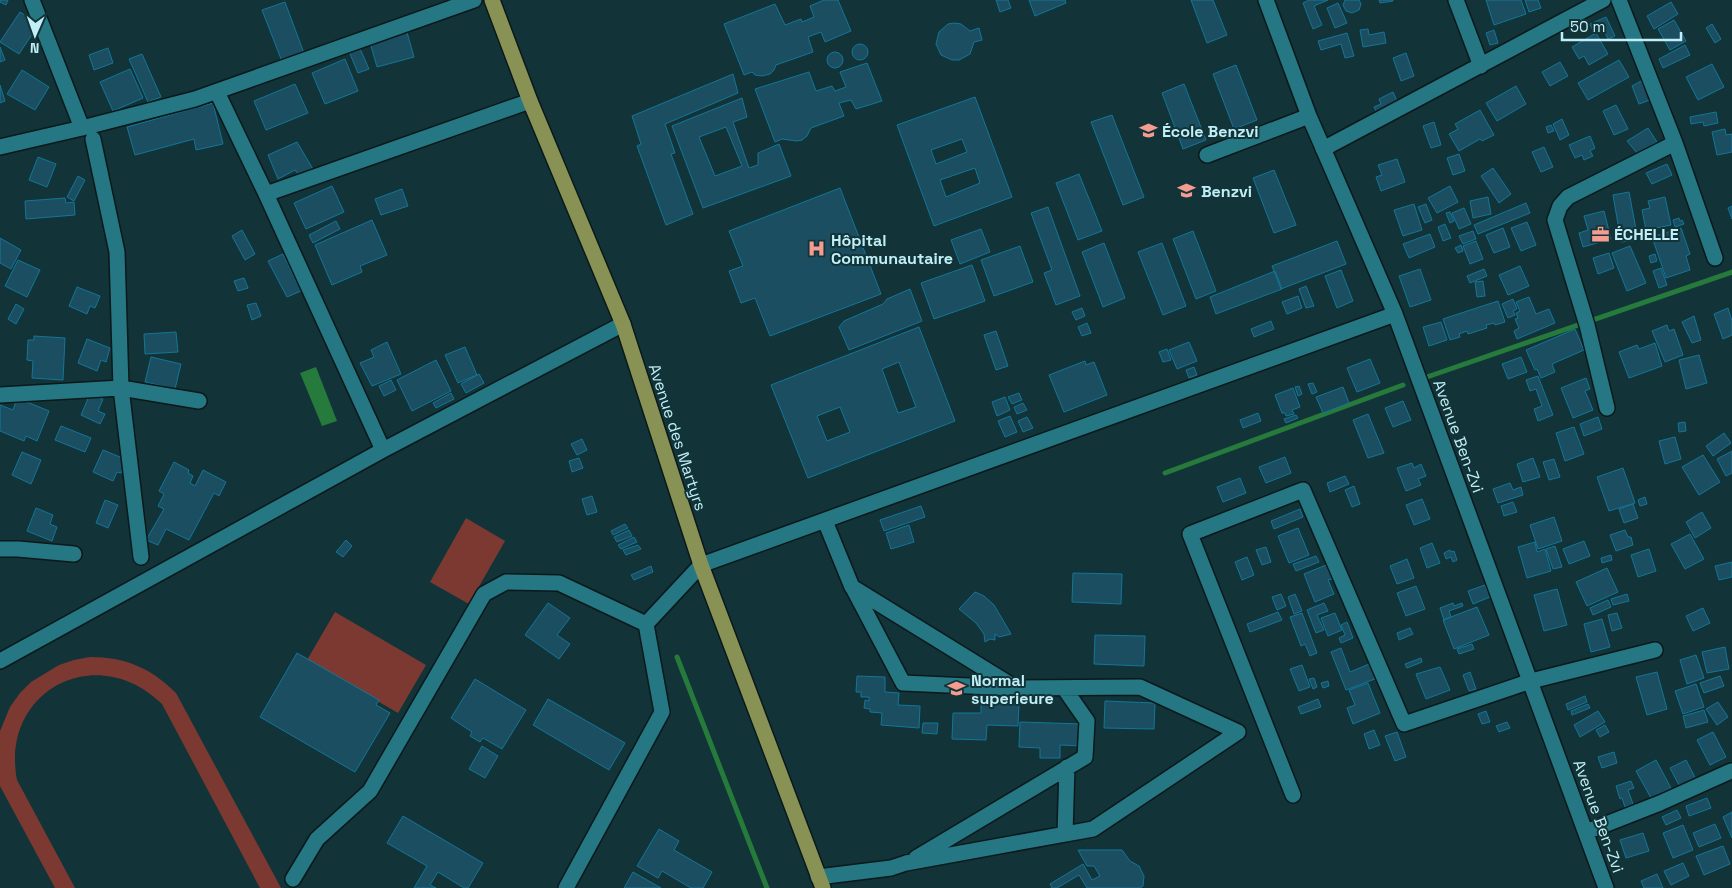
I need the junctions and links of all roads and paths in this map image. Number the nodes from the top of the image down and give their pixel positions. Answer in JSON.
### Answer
{"nodes":[{"id":1,"x":32,"y":0,"type":"edge"},
{"id":2,"x":474,"y":0,"type":"edge"},
{"id":3,"x":492,"y":0,"type":"edge"},
{"id":4,"x":1266,"y":0,"type":"edge"},
{"id":5,"x":1456,"y":0,"type":"edge"},
{"id":6,"x":1603,"y":0,"type":"edge"},
{"id":7,"x":1619,"y":0,"type":"edge"},
{"id":8,"x":1481,"y":66,"type":"junction"},
{"id":9,"x":217,"y":92,"type":"junction"},
{"id":10,"x":530,"y":101,"type":"junction"},
{"id":11,"x":1309,"y":116,"type":"junction"},
{"id":12,"x":87,"y":134,"type":"junction"},
{"id":13,"x":1675,"y":143,"type":"junction"},
{"id":14,"x":0,"y":147,"type":"edge"},
{"id":15,"x":1323,"y":149,"type":"junction"},
{"id":16,"x":1207,"y":155,"type":"dead end"},
{"id":17,"x":266,"y":194,"type":"junction"},
{"id":18,"x":1715,"y":258,"type":"dead end"},
{"id":19,"x":1395,"y":314,"type":"junction"},
{"id":20,"x":623,"y":324,"type":"junction"},
{"id":21,"x":122,"y":388,"type":"junction"},
{"id":22,"x":0,"y":395,"type":"edge"},
{"id":23,"x":199,"y":401,"type":"dead end"},
{"id":24,"x":1607,"y":408,"type":"dead end"},
{"id":25,"x":383,"y":450,"type":"junction"},
{"id":26,"x":826,"y":521,"type":"junction"},
{"id":27,"x":0,"y":549,"type":"edge"},
{"id":28,"x":74,"y":554,"type":"dead end"},
{"id":29,"x":141,"y":556,"type":"dead end"},
{"id":30,"x":701,"y":565,"type":"junction"},
{"id":31,"x":852,"y":587,"type":"junction"},
{"id":32,"x":646,"y":624,"type":"junction"},
{"id":33,"x":1655,"y":650,"type":"dead end"},
{"id":34,"x":0,"y":661,"type":"edge"},
{"id":35,"x":1531,"y":681,"type":"junction"},
{"id":36,"x":1016,"y":688,"type":"junction"},
{"id":37,"x":1064,"y":688,"type":"junction"},
{"id":38,"x":1067,"y":767,"type":"junction"},
{"id":39,"x":1731,"y":771,"type":"edge"},
{"id":40,"x":1293,"y":795,"type":"dead end"},
{"id":41,"x":1586,"y":832,"type":"junction"},
{"id":42,"x":1065,"y":834,"type":"junction"},
{"id":43,"x":906,"y":863,"type":"junction"},
{"id":44,"x":294,"y":879,"type":"dead end"},
{"id":45,"x":821,"y":883,"type":"edge"},
{"id":46,"x":566,"y":888,"type":"edge"},
{"id":47,"x":1606,"y":888,"type":"edge"}],
"edges":[{"from":1,"to":12,"type":"street"},
{"from":2,"to":9,"type":"street"},
{"from":3,"to":10,"type":"main road","name":"Avenue des Martyrs"},
{"from":4,"to":11,"type":"street","name":"Avenue Ben-Zvi"},
{"from":5,"to":8,"type":"street"},
{"from":6,"to":8,"type":"street"},
{"from":7,"to":13,"type":"street"},
{"from":8,"to":15,"type":"street"},
{"from":9,"to":12,"type":"street"},
{"from":9,"to":17,"type":"street"},
{"from":10,"to":17,"type":"street"},
{"from":10,"to":20,"type":"main road","name":"Avenue des Martyrs"},
{"from":11,"to":15,"type":"street","name":"Avenue Ben-Zvi"},
{"from":11,"to":16,"type":"street"},
{"from":12,"to":14,"type":"street"},
{"from":12,"to":21,"type":"street"},
{"from":13,"to":18,"type":"street"},
{"from":13,"to":24,"type":"street"},
{"from":15,"to":19,"type":"street","name":"Avenue Ben-Zvi"},
{"from":17,"to":25,"type":"street"},
{"from":19,"to":26,"type":"street"},
{"from":19,"to":35,"type":"street","name":"Avenue Ben-Zvi"},
{"from":20,"to":25,"type":"street"},
{"from":20,"to":30,"type":"main road","name":"Avenue des Martyrs"},
{"from":21,"to":22,"type":"street"},
{"from":21,"to":23,"type":"street"},
{"from":21,"to":29,"type":"street"},
{"from":25,"to":34,"type":"street"},
{"from":26,"to":30,"type":"street"},
{"from":26,"to":31,"type":"street"},
{"from":27,"to":28,"type":"street"},
{"from":30,"to":32,"type":"street"},
{"from":30,"to":45,"type":"main road","name":"Avenue des Martyrs"},
{"from":31,"to":36,"type":"street"},
{"from":31,"to":36,"type":"street"},
{"from":32,"to":44,"type":"street"},
{"from":32,"to":46,"type":"street"},
{"from":33,"to":35,"type":"street"},
{"from":35,"to":40,"type":"street"},
{"from":35,"to":41,"type":"street","name":"Avenue Ben-Zvi"},
{"from":36,"to":37,"type":"street"},
{"from":37,"to":38,"type":"street"},
{"from":37,"to":42,"type":"street"},
{"from":38,"to":42,"type":"street"},
{"from":38,"to":43,"type":"street"},
{"from":39,"to":41,"type":"street"},
{"from":41,"to":47,"type":"street","name":"Avenue Ben-Zvi"},
{"from":42,"to":43,"type":"street"},
{"from":43,"to":45,"type":"street"}]}
